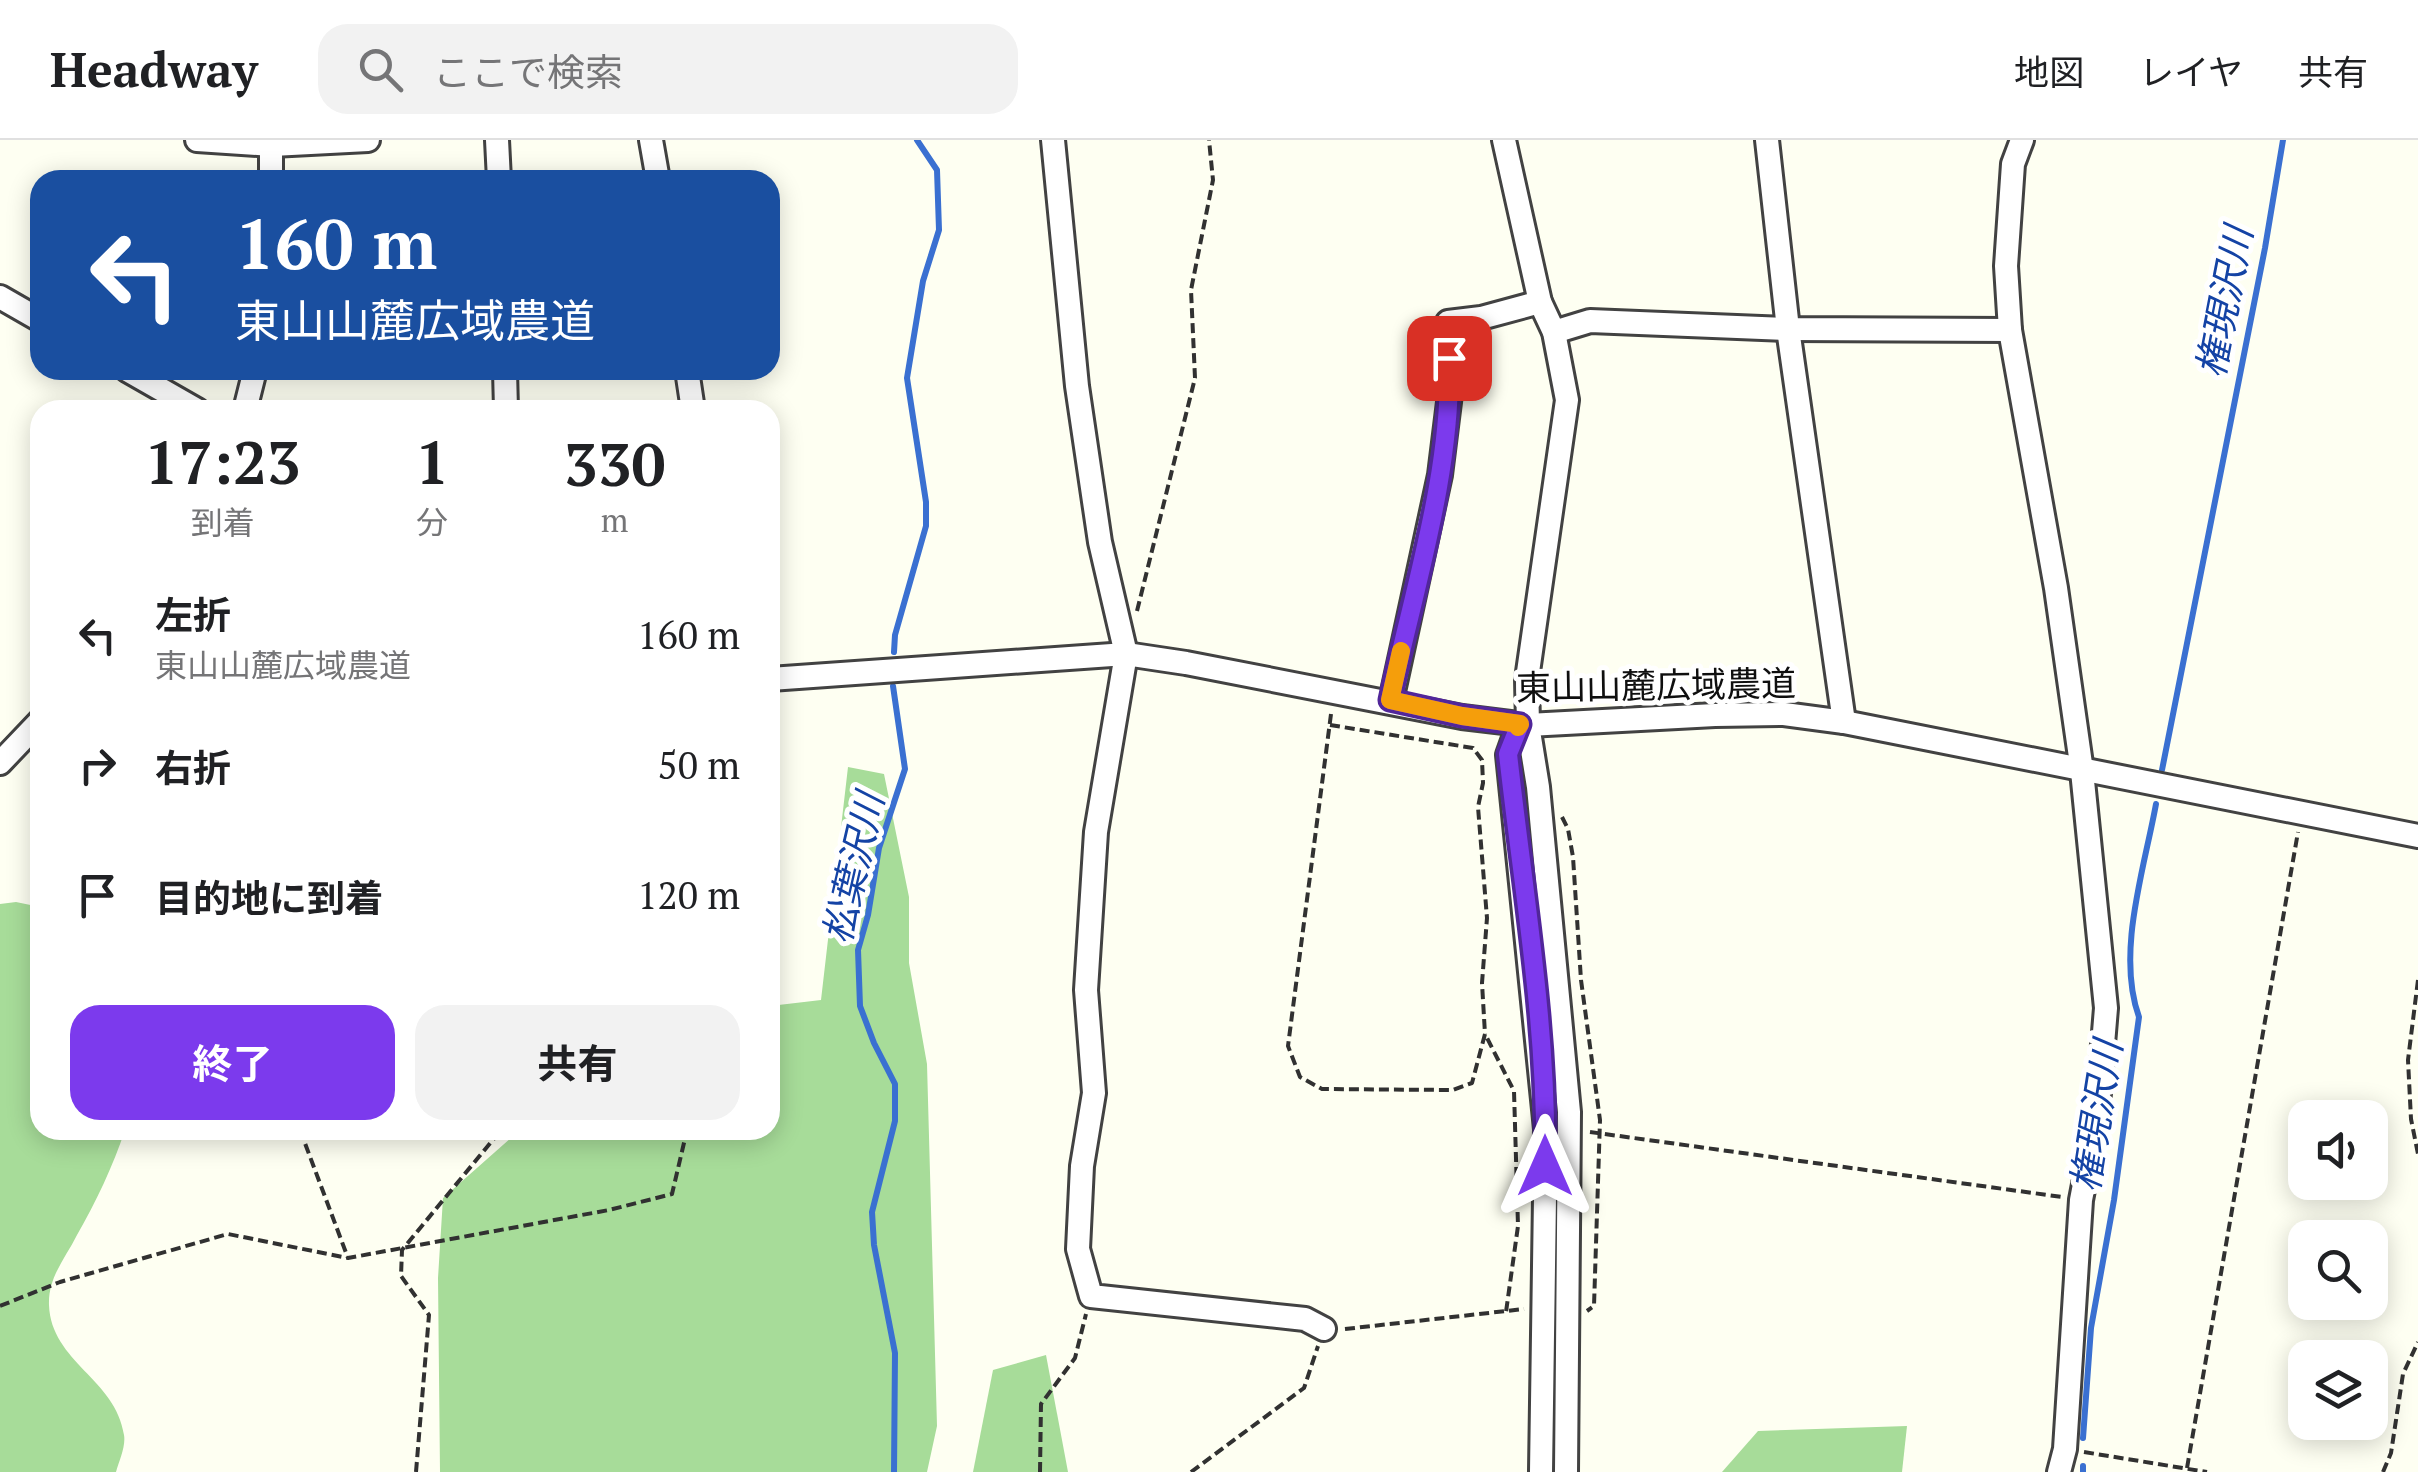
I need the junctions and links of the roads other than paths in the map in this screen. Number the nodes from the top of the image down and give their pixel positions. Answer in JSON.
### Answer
{"nodes":[{"id":1,"x":197,"y":140,"type":"edge"},
{"id":2,"x":368,"y":140,"type":"edge"},
{"id":3,"x":497,"y":140,"type":"edge"},
{"id":4,"x":651,"y":140,"type":"edge"},
{"id":5,"x":1053,"y":140,"type":"edge"},
{"id":6,"x":1504,"y":140,"type":"edge"},
{"id":7,"x":1766,"y":140,"type":"edge"},
{"id":8,"x":2022,"y":140,"type":"edge"},
{"id":9,"x":271,"y":143,"type":"edge"},
{"id":10,"x":270,"y":170,"type":"edge"},
{"id":11,"x":498,"y":170,"type":"edge"},
{"id":12,"x":656,"y":170,"type":"edge"},
{"id":13,"x":0,"y":298,"type":"edge"},
{"id":14,"x":1540,"y":302,"type":"junction"},
{"id":15,"x":30,"y":314,"type":"edge"},
{"id":16,"x":1788,"y":329,"type":"junction"},
{"id":17,"x":2010,"y":330,"type":"junction"},
{"id":18,"x":1554,"y":332,"type":"junction"},
{"id":19,"x":144,"y":380,"type":"edge"},
{"id":20,"x":179,"y":400,"type":"edge"},
{"id":21,"x":1126,"y":654,"type":"junction"},
{"id":22,"x":780,"y":678,"type":"edge"},
{"id":23,"x":1390,"y":700,"type":"junction"},
{"id":24,"x":1844,"y":722,"type":"junction"},
{"id":25,"x":1524,"y":725,"type":"junction"},
{"id":26,"x":30,"y":732,"type":"edge"},
{"id":27,"x":0,"y":763,"type":"edge"},
{"id":28,"x":2082,"y":771,"type":"junction"},
{"id":29,"x":2418,"y":836,"type":"edge"},
{"id":30,"x":1324,"y":1329,"type":"road end"},
{"id":31,"x":2062,"y":1461,"type":"edge"},
{"id":32,"x":1541,"y":1472,"type":"edge"},
{"id":33,"x":1566,"y":1472,"type":"edge"}],
"edges":[{"from":1,"to":9,"type":"street"},
{"from":2,"to":9,"type":"street"},
{"from":3,"to":11,"type":"street"},
{"from":4,"to":12,"type":"street"},
{"from":5,"to":21,"type":"street"},
{"from":6,"to":14,"type":"street"},
{"from":7,"to":16,"type":"street"},
{"from":8,"to":17,"type":"street"},
{"from":9,"to":10,"type":"street"},
{"from":13,"to":15,"type":"street"},
{"from":14,"to":18,"type":"street"},
{"from":14,"to":23,"type":"street"},
{"from":16,"to":17,"type":"street"},
{"from":16,"to":18,"type":"street"},
{"from":16,"to":24,"type":"street"},
{"from":17,"to":28,"type":"street"},
{"from":18,"to":25,"type":"street"},
{"from":19,"to":20,"type":"street"},
{"from":21,"to":22,"type":"street","name":"東山山麓広域農道"},
{"from":21,"to":23,"type":"street","name":"東山山麓広域農道"},
{"from":21,"to":30,"type":"street"},
{"from":23,"to":25,"type":"street","name":"東山山麓広域農道"},
{"from":24,"to":25,"type":"street","name":"東山山麓広域農道"},
{"from":24,"to":28,"type":"street","name":"東山山麓広域農道"},
{"from":25,"to":32,"type":"street"},
{"from":25,"to":33,"type":"street"},
{"from":26,"to":27,"type":"street"},
{"from":28,"to":29,"type":"street","name":"東山山麓広域農道"},
{"from":28,"to":31,"type":"street"}]}
